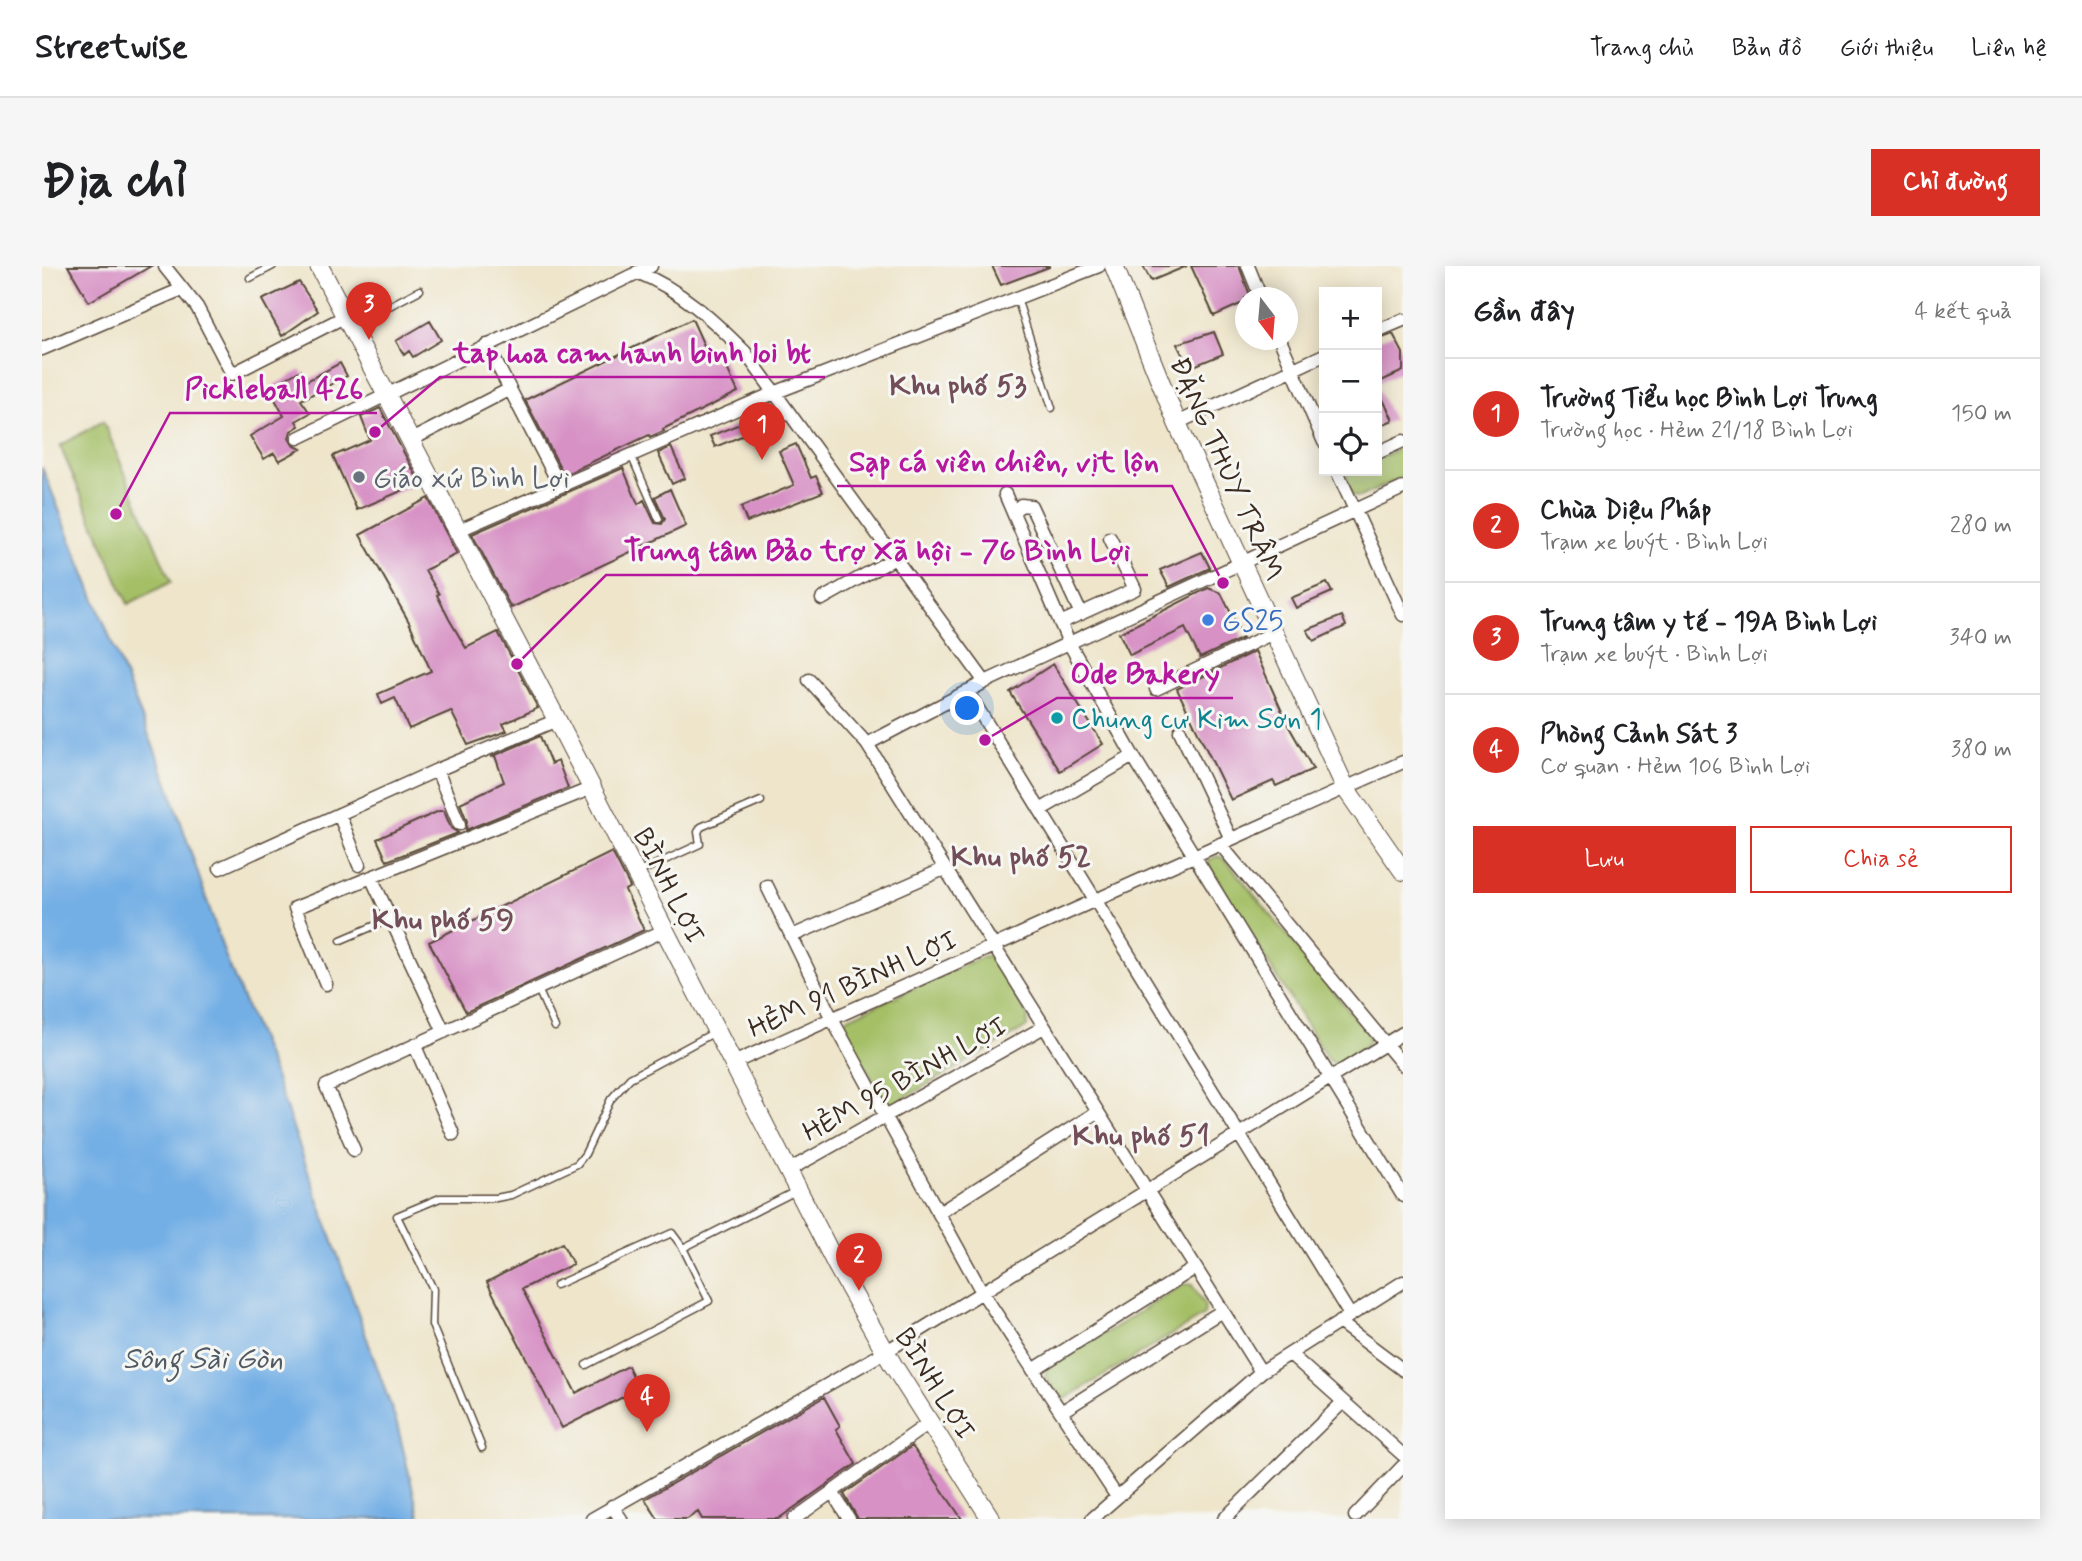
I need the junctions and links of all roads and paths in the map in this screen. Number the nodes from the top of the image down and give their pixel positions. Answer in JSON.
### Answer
{"nodes":[{"id":1,"x":273,"y":266,"type":"edge"},
{"id":2,"x":319,"y":266,"type":"edge"},
{"id":3,"x":651,"y":266,"type":"edge"},
{"id":4,"x":1099,"y":266,"type":"edge"},
{"id":5,"x":1114,"y":266,"type":"edge"},
{"id":6,"x":165,"y":267,"type":"edge"},
{"id":7,"x":1252,"y":267,"type":"edge"},
{"id":8,"x":635,"y":269,"type":"edge"},
{"id":9,"x":250,"y":278,"type":"dead end"},
{"id":10,"x":1258,"y":287,"type":"edge"},
{"id":11,"x":181,"y":289,"type":"junction"},
{"id":12,"x":419,"y":290,"type":"dead end"},
{"id":13,"x":1017,"y":298,"type":"junction"},
{"id":14,"x":1403,"y":320,"type":"edge"},
{"id":15,"x":349,"y":321,"type":"junction"},
{"id":16,"x":1382,"y":329,"type":"edge"},
{"id":17,"x":487,"y":345,"type":"junction"},
{"id":18,"x":42,"y":349,"type":"edge"},
{"id":19,"x":1284,"y":350,"type":"edge"},
{"id":20,"x":1319,"y":357,"type":"edge"},
{"id":21,"x":1292,"y":369,"type":"junction"},
{"id":22,"x":510,"y":389,"type":"junction"},
{"id":23,"x":774,"y":393,"type":"junction"},
{"id":24,"x":387,"y":394,"type":"junction"},
{"id":25,"x":1052,"y":408,"type":"dead end"},
{"id":26,"x":1177,"y":423,"type":"junction"},
{"id":27,"x":1319,"y":431,"type":"edge"},
{"id":28,"x":298,"y":438,"type":"dead end"},
{"id":29,"x":411,"y":440,"type":"junction"},
{"id":30,"x":1403,"y":441,"type":"edge"},
{"id":31,"x":1382,"y":451,"type":"edge"},
{"id":32,"x":631,"y":455,"type":"junction"},
{"id":33,"x":1340,"y":476,"type":"edge"},
{"id":34,"x":560,"y":486,"type":"junction"},
{"id":35,"x":1403,"y":488,"type":"edge"},
{"id":36,"x":1005,"y":494,"type":"dead end"},
{"id":37,"x":1354,"y":511,"type":"junction"},
{"id":38,"x":1013,"y":512,"type":"junction"},
{"id":39,"x":659,"y":519,"type":"dead end"},
{"id":40,"x":457,"y":531,"type":"junction"},
{"id":41,"x":1111,"y":538,"type":"dead end"},
{"id":42,"x":895,"y":558,"type":"junction"},
{"id":43,"x":1241,"y":566,"type":"junction"},
{"id":44,"x":822,"y":599,"type":"dead end"},
{"id":45,"x":1401,"y":608,"type":"edge"},
{"id":46,"x":1081,"y":614,"type":"junction"},
{"id":47,"x":1060,"y":623,"type":"junction"},
{"id":48,"x":1273,"y":633,"type":"junction"},
{"id":49,"x":1069,"y":643,"type":"junction"},
{"id":50,"x":809,"y":680,"type":"dead end"},
{"id":51,"x":985,"y":682,"type":"junction"},
{"id":52,"x":1156,"y":689,"type":"dead end"},
{"id":53,"x":967,"y":691,"type":"junction"},
{"id":54,"x":557,"y":720,"type":"junction"},
{"id":55,"x":1181,"y":731,"type":"dead end"},
{"id":56,"x":867,"y":744,"type":"junction"},
{"id":57,"x":1133,"y":756,"type":"junction"},
{"id":58,"x":1403,"y":762,"type":"edge"},
{"id":59,"x":437,"y":770,"type":"junction"},
{"id":60,"x":592,"y":788,"type":"junction"},
{"id":61,"x":1346,"y":789,"type":"junction"},
{"id":62,"x":761,"y":801,"type":"dead end"},
{"id":63,"x":1040,"y":810,"type":"junction"},
{"id":64,"x":339,"y":814,"type":"junction"},
{"id":65,"x":459,"y":824,"type":"dead end"},
{"id":66,"x":1226,"y":841,"type":"junction"},
{"id":67,"x":1193,"y":855,"type":"junction"},
{"id":68,"x":359,"y":864,"type":"dead end"},
{"id":69,"x":220,"y":868,"type":"dead end"},
{"id":70,"x":944,"y":869,"type":"junction"},
{"id":71,"x":1403,"y":870,"type":"edge"},
{"id":72,"x":635,"y":874,"type":"junction"},
{"id":73,"x":370,"y":877,"type":"junction"},
{"id":74,"x":767,"y":886,"type":"dead end"},
{"id":75,"x":1095,"y":899,"type":"junction"},
{"id":76,"x":390,"y":919,"type":"junction"},
{"id":77,"x":663,"y":931,"type":"junction"},
{"id":78,"x":792,"y":936,"type":"junction"},
{"id":79,"x":341,"y":940,"type":"dead end"},
{"id":80,"x":992,"y":946,"type":"junction"},
{"id":81,"x":326,"y":984,"type":"dead end"},
{"id":82,"x":538,"y":989,"type":"junction"},
{"id":83,"x":832,"y":1019,"type":"junction"},
{"id":84,"x":555,"y":1027,"type":"dead end"},
{"id":85,"x":1044,"y":1027,"type":"junction"},
{"id":86,"x":444,"y":1032,"type":"junction"},
{"id":87,"x":715,"y":1032,"type":"junction"},
{"id":88,"x":1403,"y":1032,"type":"edge"},
{"id":89,"x":1385,"y":1044,"type":"junction"},
{"id":90,"x":415,"y":1046,"type":"junction"},
{"id":91,"x":731,"y":1064,"type":"junction"},
{"id":92,"x":1403,"y":1065,"type":"edge"},
{"id":93,"x":1330,"y":1077,"type":"junction"},
{"id":94,"x":1097,"y":1112,"type":"junction"},
{"id":95,"x":886,"y":1117,"type":"junction"},
{"id":96,"x":453,"y":1134,"type":"dead end"},
{"id":97,"x":1239,"y":1134,"type":"junction"},
{"id":98,"x":354,"y":1150,"type":"dead end"},
{"id":99,"x":787,"y":1171,"type":"junction"},
{"id":100,"x":797,"y":1190,"type":"junction"},
{"id":101,"x":1147,"y":1190,"type":"junction"},
{"id":102,"x":1403,"y":1196,"type":"edge"},
{"id":103,"x":939,"y":1213,"type":"junction"},
{"id":104,"x":683,"y":1248,"type":"junction"},
{"id":105,"x":1195,"y":1268,"type":"junction"},
{"id":106,"x":1403,"y":1282,"type":"edge"},
{"id":107,"x":556,"y":1284,"type":"dead end"},
{"id":108,"x":982,"y":1292,"type":"junction"},
{"id":109,"x":1222,"y":1311,"type":"junction"},
{"id":110,"x":1345,"y":1319,"type":"junction"},
{"id":111,"x":885,"y":1352,"type":"junction"},
{"id":112,"x":1290,"y":1354,"type":"junction"},
{"id":113,"x":586,"y":1365,"type":"dead end"},
{"id":114,"x":1033,"y":1370,"type":"junction"},
{"id":115,"x":1403,"y":1370,"type":"edge"},
{"id":116,"x":1261,"y":1372,"type":"junction"},
{"id":117,"x":1343,"y":1402,"type":"junction"},
{"id":118,"x":1062,"y":1412,"type":"junction"},
{"id":119,"x":929,"y":1423,"type":"junction"},
{"id":120,"x":1400,"y":1447,"type":"edge"},
{"id":121,"x":482,"y":1448,"type":"dead end"},
{"id":122,"x":1403,"y":1466,"type":"edge"},
{"id":123,"x":832,"y":1492,"type":"junction"},
{"id":124,"x":1117,"y":1497,"type":"junction"},
{"id":125,"x":612,"y":1506,"type":"junction"},
{"id":126,"x":1355,"y":1516,"type":"dead end"},
{"id":127,"x":592,"y":1519,"type":"edge"},
{"id":128,"x":621,"y":1519,"type":"edge"},
{"id":129,"x":794,"y":1519,"type":"edge"},
{"id":130,"x":849,"y":1519,"type":"edge"},
{"id":131,"x":991,"y":1519,"type":"edge"},
{"id":132,"x":1092,"y":1519,"type":"edge"},
{"id":133,"x":1224,"y":1519,"type":"edge"}],
"edges":[{"from":1,"to":9,"type":"lane"},
{"from":2,"to":15,"type":"street","name":"BÌNH LỢI"},
{"from":3,"to":8,"type":"street"},
{"from":4,"to":13,"type":"street"},
{"from":5,"to":26,"type":"street","name":"ĐẶNG THÙY TRÂM"},
{"from":6,"to":11,"type":"street"},
{"from":7,"to":10,"type":"street"},
{"from":8,"to":17,"type":"street"},
{"from":8,"to":23,"type":"street"},
{"from":11,"to":15,"type":"street"},
{"from":11,"to":18,"type":"street"},
{"from":12,"to":15,"type":"lane"},
{"from":13,"to":23,"type":"street"},
{"from":13,"to":25,"type":"lane"},
{"from":14,"to":16,"type":"street"},
{"from":15,"to":24,"type":"street","name":"BÌNH LỢI"},
{"from":17,"to":22,"type":"street"},
{"from":17,"to":24,"type":"street"},
{"from":19,"to":21,"type":"street"},
{"from":20,"to":21,"type":"street"},
{"from":21,"to":26,"type":"street"},
{"from":21,"to":27,"type":"street"},
{"from":22,"to":29,"type":"street"},
{"from":22,"to":34,"type":"street"},
{"from":23,"to":32,"type":"street"},
{"from":23,"to":42,"type":"street"},
{"from":24,"to":28,"type":"street"},
{"from":24,"to":29,"type":"street","name":"BÌNH LỢI"},
{"from":26,"to":43,"type":"street","name":"ĐẶNG THÙY TRÂM"},
{"from":29,"to":40,"type":"street","name":"BÌNH LỢI"},
{"from":30,"to":31,"type":"street"},
{"from":32,"to":34,"type":"street"},
{"from":32,"to":39,"type":"lane"},
{"from":33,"to":37,"type":"street"},
{"from":34,"to":40,"type":"street"},
{"from":35,"to":37,"type":"street"},
{"from":36,"to":38,"type":"street"},
{"from":37,"to":43,"type":"street"},
{"from":37,"to":45,"type":"street"},
{"from":38,"to":46,"type":"street"},
{"from":38,"to":47,"type":"street"},
{"from":40,"to":54,"type":"street","name":"BÌNH LỢI"},
{"from":41,"to":46,"type":"street"},
{"from":42,"to":44,"type":"street"},
{"from":42,"to":51,"type":"street"},
{"from":43,"to":48,"type":"street","name":"ĐẶNG THÙY TRÂM"},
{"from":43,"to":49,"type":"street"},
{"from":46,"to":47,"type":"street"},
{"from":47,"to":49,"type":"street"},
{"from":48,"to":52,"type":"street"},
{"from":48,"to":61,"type":"street","name":"ĐẶNG THÙY TRÂM"},
{"from":49,"to":51,"type":"street"},
{"from":49,"to":57,"type":"street"},
{"from":50,"to":56,"type":"street"},
{"from":51,"to":53,"type":"street"},
{"from":53,"to":56,"type":"street"},
{"from":53,"to":63,"type":"street"},
{"from":54,"to":59,"type":"street"},
{"from":54,"to":60,"type":"street","name":"BÌNH LỢI"},
{"from":55,"to":66,"type":"street"},
{"from":56,"to":70,"type":"street"},
{"from":57,"to":63,"type":"street"},
{"from":57,"to":67,"type":"street"},
{"from":58,"to":61,"type":"street","name":"HẺM 91 BÌNH LỢI"},
{"from":59,"to":64,"type":"street"},
{"from":59,"to":65,"type":"street"},
{"from":60,"to":72,"type":"street","name":"BÌNH LỢI"},
{"from":60,"to":73,"type":"street"},
{"from":61,"to":66,"type":"street","name":"HẺM 91 BÌNH LỢI"},
{"from":61,"to":71,"type":"street","name":"ĐẶNG THÙY TRÂM"},
{"from":62,"to":72,"type":"lane"},
{"from":63,"to":75,"type":"street"},
{"from":64,"to":68,"type":"street"},
{"from":64,"to":69,"type":"street"},
{"from":66,"to":67,"type":"street","name":"HẺM 91 BÌNH LỢI"},
{"from":66,"to":89,"type":"street"},
{"from":67,"to":75,"type":"street","name":"HẺM 91 BÌNH LỢI"},
{"from":67,"to":93,"type":"street"},
{"from":70,"to":78,"type":"street"},
{"from":70,"to":80,"type":"street"},
{"from":72,"to":77,"type":"street","name":"BÌNH LỢI"},
{"from":73,"to":76,"type":"street"},
{"from":73,"to":81,"type":"street"},
{"from":74,"to":78,"type":"street"},
{"from":75,"to":80,"type":"street","name":"HẺM 91 BÌNH LỢI"},
{"from":75,"to":97,"type":"street"},
{"from":76,"to":79,"type":"lane"},
{"from":76,"to":86,"type":"street"},
{"from":77,"to":82,"type":"street"},
{"from":77,"to":87,"type":"street","name":"BÌNH LỢI"},
{"from":78,"to":83,"type":"street"},
{"from":80,"to":83,"type":"street","name":"HẺM 91 BÌNH LỢI"},
{"from":80,"to":85,"type":"street"},
{"from":82,"to":84,"type":"lane"},
{"from":82,"to":86,"type":"street"},
{"from":83,"to":91,"type":"street","name":"HẺM 91 BÌNH LỢI"},
{"from":83,"to":95,"type":"street"},
{"from":85,"to":94,"type":"street"},
{"from":85,"to":95,"type":"street","name":"HẺM 95 BÌNH LỢI"},
{"from":86,"to":90,"type":"street"},
{"from":87,"to":91,"type":"street","name":"BÌNH LỢI"},
{"from":87,"to":121,"type":"lane"},
{"from":88,"to":89,"type":"street"},
{"from":89,"to":92,"type":"street"},
{"from":89,"to":93,"type":"street"},
{"from":90,"to":96,"type":"street"},
{"from":90,"to":98,"type":"street"},
{"from":91,"to":99,"type":"street","name":"BÌNH LỢI"},
{"from":93,"to":97,"type":"street"},
{"from":93,"to":102,"type":"street"},
{"from":94,"to":101,"type":"street"},
{"from":94,"to":103,"type":"street"},
{"from":95,"to":99,"type":"street","name":"HẺM 95 BÌNH LỢI"},
{"from":95,"to":103,"type":"street"},
{"from":97,"to":101,"type":"street"},
{"from":97,"to":110,"type":"street"},
{"from":99,"to":100,"type":"street","name":"BÌNH LỢI"},
{"from":100,"to":104,"type":"lane"},
{"from":100,"to":111,"type":"street","name":"BÌNH LỢI"},
{"from":101,"to":105,"type":"street"},
{"from":101,"to":108,"type":"street"},
{"from":103,"to":108,"type":"street"},
{"from":104,"to":107,"type":"lane"},
{"from":104,"to":113,"type":"lane"},
{"from":105,"to":109,"type":"street"},
{"from":105,"to":114,"type":"street"},
{"from":106,"to":110,"type":"street"},
{"from":108,"to":111,"type":"street"},
{"from":108,"to":114,"type":"street"},
{"from":109,"to":116,"type":"street"},
{"from":109,"to":118,"type":"street"},
{"from":110,"to":112,"type":"street"},
{"from":110,"to":115,"type":"street"},
{"from":111,"to":119,"type":"street","name":"BÌNH LỢI"},
{"from":111,"to":125,"type":"street"},
{"from":112,"to":116,"type":"street"},
{"from":112,"to":117,"type":"street"},
{"from":114,"to":118,"type":"street"},
{"from":116,"to":124,"type":"street"},
{"from":117,"to":120,"type":"street"},
{"from":117,"to":133,"type":"street"},
{"from":118,"to":124,"type":"street"},
{"from":119,"to":123,"type":"street"},
{"from":119,"to":131,"type":"street","name":"BÌNH LỢI"},
{"from":122,"to":126,"type":"street"},
{"from":123,"to":129,"type":"street"},
{"from":123,"to":130,"type":"street"},
{"from":124,"to":132,"type":"street"},
{"from":125,"to":127,"type":"street"},
{"from":125,"to":128,"type":"street"}]}
